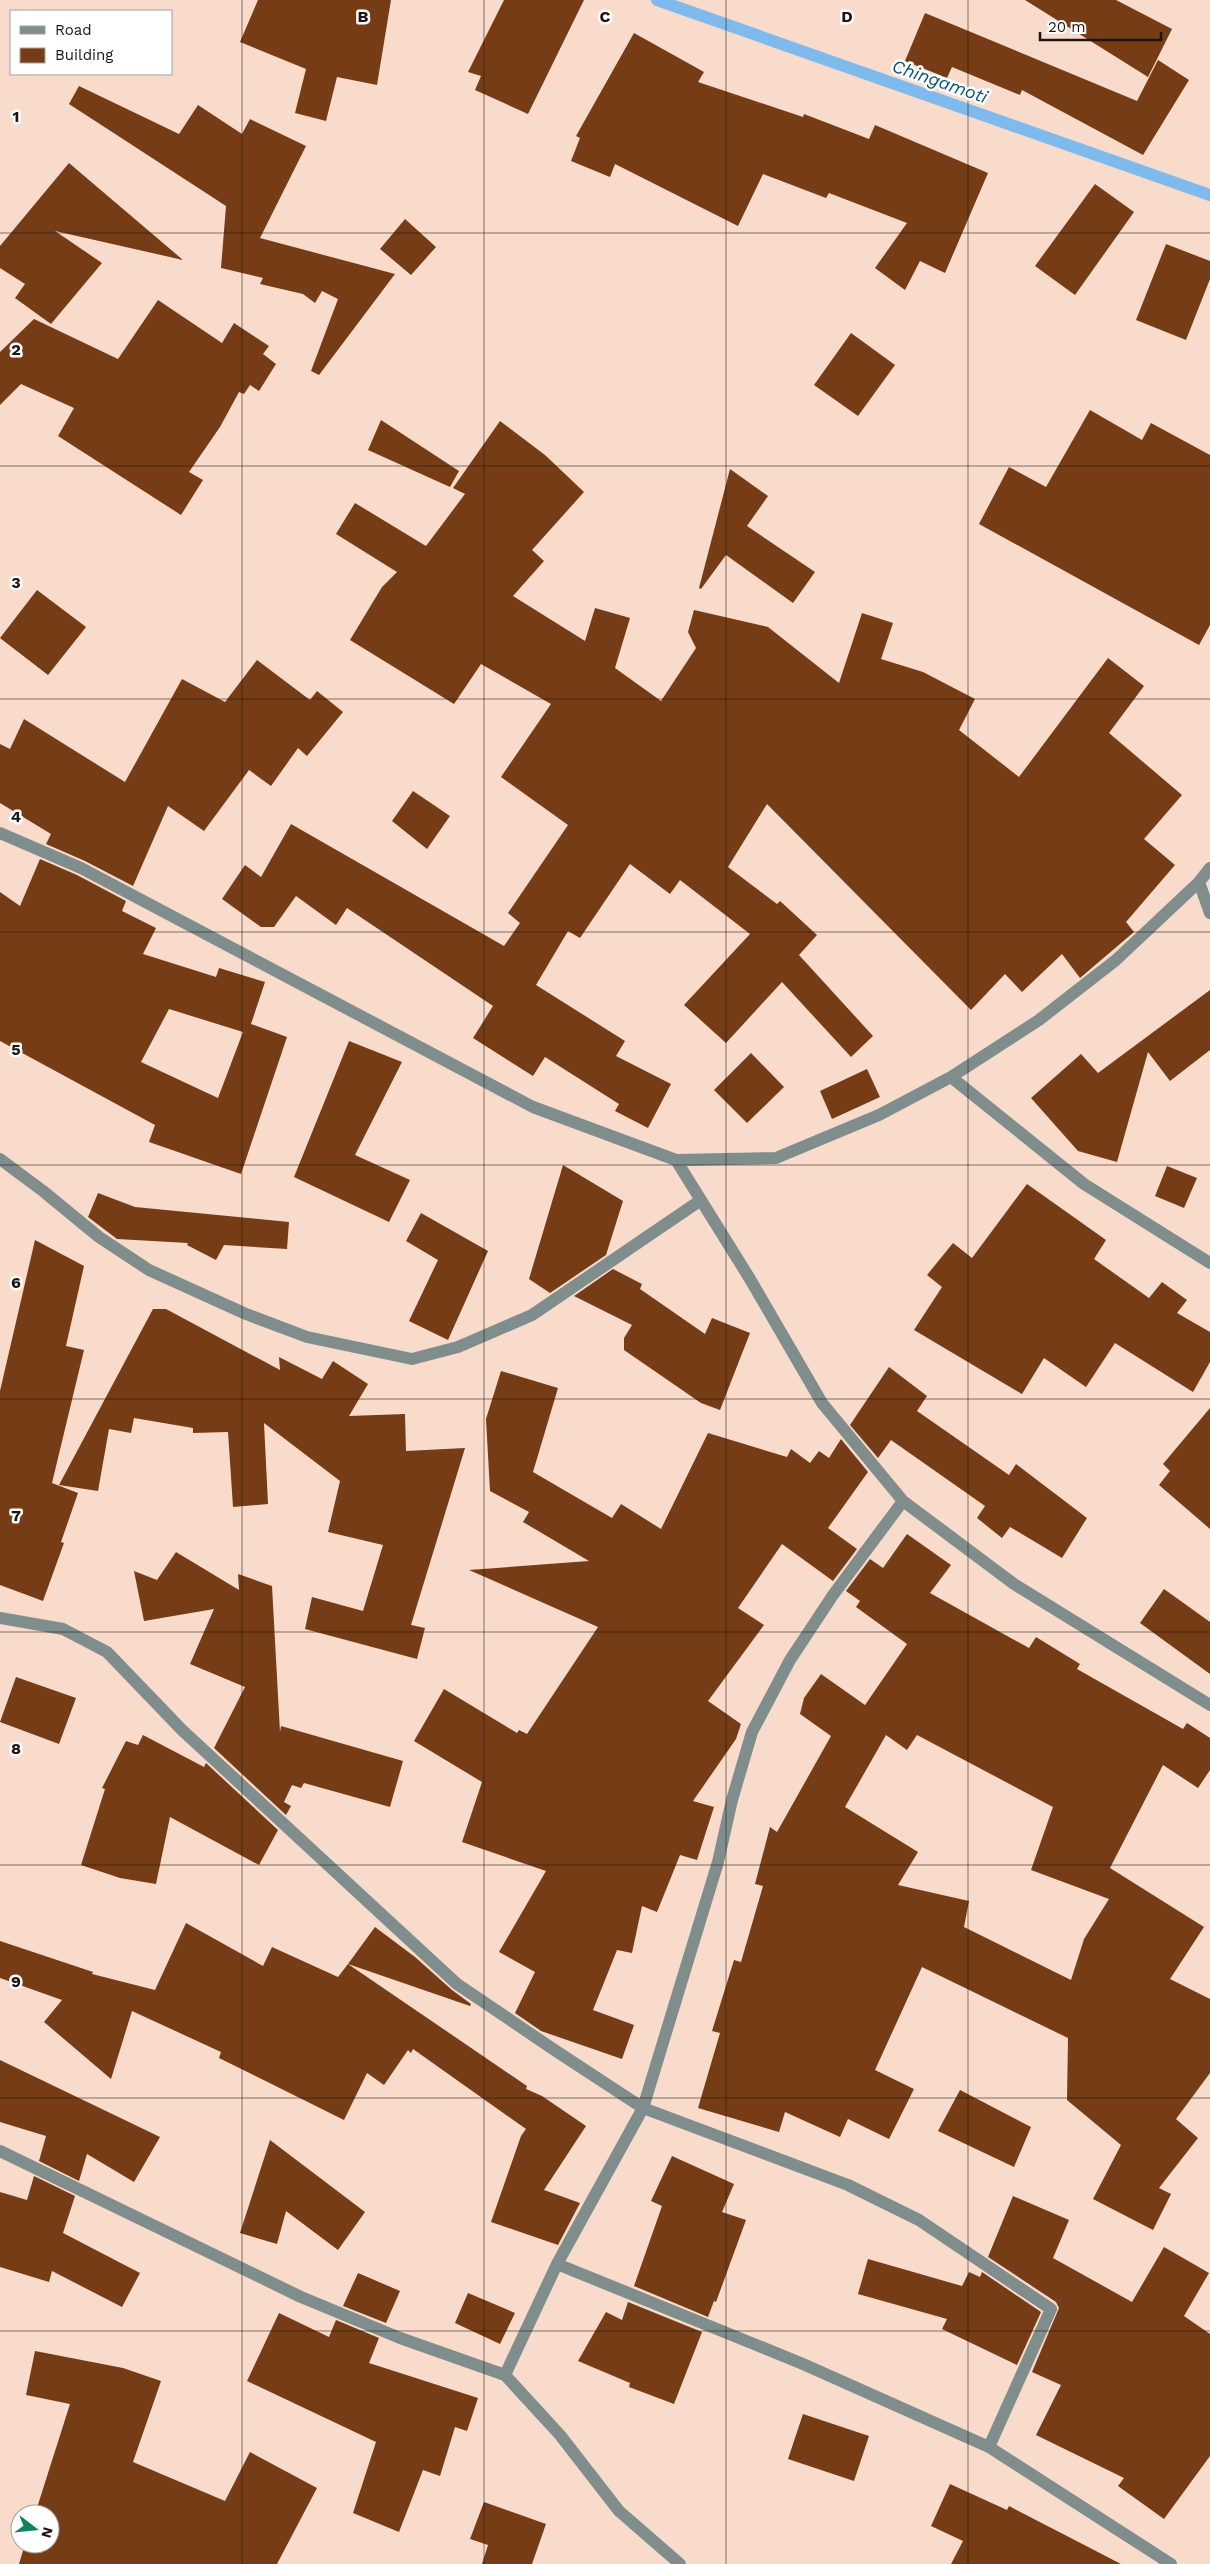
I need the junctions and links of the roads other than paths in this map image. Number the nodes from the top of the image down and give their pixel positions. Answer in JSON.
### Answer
{"nodes":[{"id":1,"x":0,"y":833,"type":"edge"},
{"id":2,"x":1210,"y":868,"type":"edge"},
{"id":3,"x":1200,"y":882,"type":"junction"},
{"id":4,"x":1210,"y":913,"type":"edge"},
{"id":5,"x":950,"y":1077,"type":"junction"},
{"id":6,"x":0,"y":1159,"type":"edge"},
{"id":7,"x":676,"y":1160,"type":"junction"},
{"id":8,"x":701,"y":1200,"type":"junction"},
{"id":9,"x":1210,"y":1263,"type":"edge"},
{"id":10,"x":903,"y":1500,"type":"junction"},
{"id":11,"x":0,"y":1618,"type":"edge"},
{"id":12,"x":1210,"y":1705,"type":"edge"},
{"id":13,"x":643,"y":2108,"type":"junction"},
{"id":14,"x":0,"y":2151,"type":"edge"},
{"id":15,"x":557,"y":2264,"type":"junction"},
{"id":16,"x":505,"y":2375,"type":"junction"},
{"id":17,"x":989,"y":2447,"type":"junction"},
{"id":18,"x":680,"y":2564,"type":"edge"},
{"id":19,"x":1172,"y":2564,"type":"edge"}],
"edges":[{"from":1,"to":7,"type":"street"},
{"from":2,"to":3,"type":"street"},
{"from":3,"to":4,"type":"street"},
{"from":3,"to":5,"type":"street"},
{"from":5,"to":7,"type":"street"},
{"from":5,"to":9,"type":"street"},
{"from":6,"to":8,"type":"street"},
{"from":7,"to":8,"type":"street"},
{"from":8,"to":10,"type":"street"},
{"from":10,"to":12,"type":"street"},
{"from":10,"to":13,"type":"street"},
{"from":11,"to":13,"type":"street"},
{"from":13,"to":15,"type":"street"},
{"from":13,"to":17,"type":"street"},
{"from":14,"to":16,"type":"street"},
{"from":15,"to":16,"type":"street"},
{"from":15,"to":17,"type":"street"},
{"from":16,"to":18,"type":"street"},
{"from":17,"to":19,"type":"street"}]}
